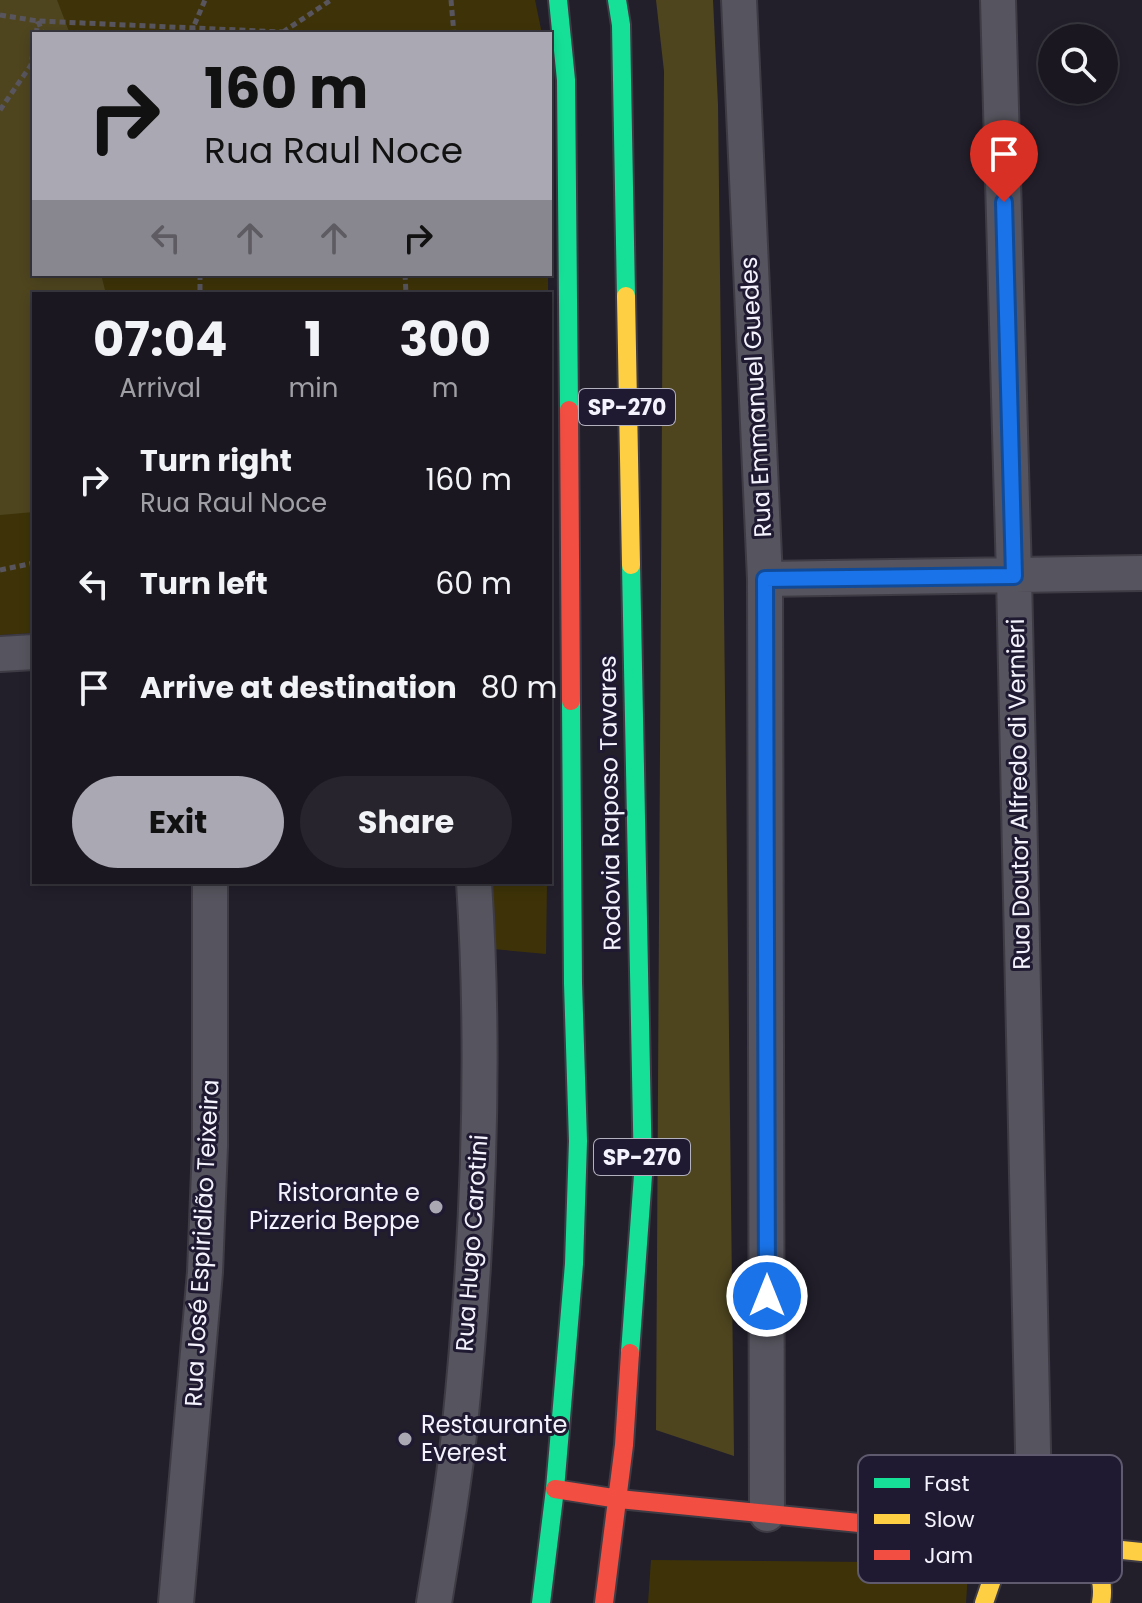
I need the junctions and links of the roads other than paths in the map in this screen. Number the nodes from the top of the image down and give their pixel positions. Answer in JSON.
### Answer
{"nodes":[{"id":1,"x":558,"y":0,"type":"edge"},
{"id":2,"x":617,"y":0,"type":"edge"},
{"id":3,"x":739,"y":0,"type":"edge"},
{"id":4,"x":998,"y":0,"type":"edge"},
{"id":5,"x":1142,"y":573,"type":"edge"},
{"id":6,"x":1014,"y":576,"type":"junction"},
{"id":7,"x":765,"y":579,"type":"junction"},
{"id":8,"x":32,"y":652,"type":"edge"},
{"id":9,"x":0,"y":654,"type":"edge"},
{"id":10,"x":210,"y":884,"type":"edge"},
{"id":11,"x":474,"y":884,"type":"edge"},
{"id":12,"x":1038,"y":1455,"type":"edge"},
{"id":13,"x":555,"y":1489,"type":"junction"},
{"id":14,"x":619,"y":1499,"type":"junction"},
{"id":15,"x":767,"y":1514,"type":"junction"},
{"id":16,"x":858,"y":1523,"type":"edge"},
{"id":17,"x":1122,"y":1550,"type":"edge"},
{"id":18,"x":1142,"y":1552,"type":"edge"},
{"id":19,"x":991,"y":1583,"type":"edge"},
{"id":20,"x":1103,"y":1583,"type":"edge"},
{"id":21,"x":176,"y":1603,"type":"edge"},
{"id":22,"x":434,"y":1603,"type":"edge"},
{"id":23,"x":541,"y":1603,"type":"edge"},
{"id":24,"x":604,"y":1603,"type":"edge"},
{"id":25,"x":984,"y":1603,"type":"edge"},
{"id":26,"x":1101,"y":1603,"type":"edge"}],
"edges":[{"from":1,"to":13,"type":"main road","name":"Rodovia Raposo Tavares","number":"SP-270"},
{"from":2,"to":14,"type":"main road","name":"Rodovia Raposo Tavares","number":"SP-270"},
{"from":3,"to":7,"type":"street","name":"Rua Emmanuel Guedes"},
{"from":4,"to":6,"type":"street","name":"Rua Doutor Alfredo di Vernieri"},
{"from":5,"to":6,"type":"street"},
{"from":6,"to":7,"type":"street"},
{"from":6,"to":12,"type":"street","name":"Rua Doutor Alfredo di Vernieri"},
{"from":7,"to":15,"type":"street","name":"Rua Emmanuel Guedes"},
{"from":8,"to":9,"type":"street"},
{"from":10,"to":21,"type":"street","name":"Rua José Espiridião Teixeira"},
{"from":11,"to":22,"type":"street","name":"Rua Hugo Carotini"},
{"from":13,"to":14,"type":"main road"},
{"from":13,"to":23,"type":"main road","name":"Rodovia Raposo Tavares","number":"SP-270"},
{"from":14,"to":15,"type":"main road"},
{"from":14,"to":24,"type":"main road","name":"Rodovia Raposo Tavares","number":"SP-270"},
{"from":15,"to":16,"type":"main road"},
{"from":17,"to":18,"type":"main road"},
{"from":19,"to":25,"type":"main road"},
{"from":20,"to":26,"type":"main road"}]}
